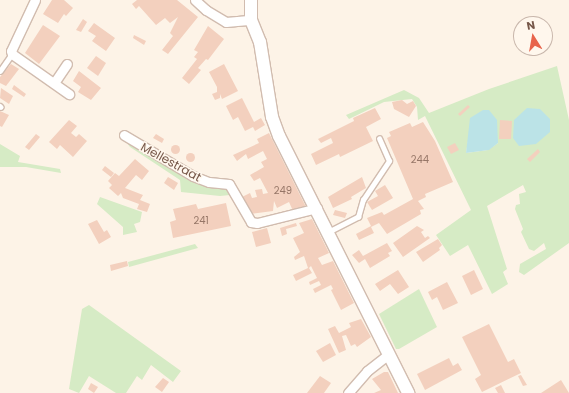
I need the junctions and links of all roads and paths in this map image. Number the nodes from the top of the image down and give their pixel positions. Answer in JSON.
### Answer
{"nodes":[{"id":1,"x":35,"y":0,"type":"edge"},
{"id":2,"x":195,"y":0,"type":"edge"},
{"id":3,"x":244,"y":0,"type":"edge"},
{"id":4,"x":251,"y":0,"type":"edge"},
{"id":5,"x":247,"y":20,"type":"junction"},
{"id":6,"x":12,"y":54,"type":"junction"},
{"id":7,"x":67,"y":64,"type":"dead end"},
{"id":8,"x":0,"y":71,"type":"edge"},
{"id":9,"x":54,"y":83,"type":"junction"},
{"id":10,"x":69,"y":94,"type":"dead end"},
{"id":11,"x":124,"y":135,"type":"dead end"},
{"id":12,"x":379,"y":139,"type":"dead end"},
{"id":13,"x":317,"y":208,"type":"junction"},
{"id":14,"x":328,"y":232,"type":"junction"},
{"id":15,"x":389,"y":354,"type":"junction"},
{"id":16,"x":348,"y":393,"type":"edge"},
{"id":17,"x":408,"y":393,"type":"edge"}],
"edges":[{"from":1,"to":6,"type":"street"},
{"from":2,"to":5,"type":"street"},
{"from":3,"to":5,"type":"street"},
{"from":4,"to":5,"type":"street"},
{"from":5,"to":13,"type":"street"},
{"from":6,"to":8,"type":"lane"},
{"from":6,"to":9,"type":"street"},
{"from":7,"to":9,"type":"street"},
{"from":9,"to":10,"type":"street"},
{"from":11,"to":13,"type":"street","name":"Mellestraat"},
{"from":12,"to":14,"type":"lane"},
{"from":13,"to":14,"type":"street"},
{"from":14,"to":15,"type":"street"},
{"from":15,"to":16,"type":"street"},
{"from":15,"to":17,"type":"street"}]}
